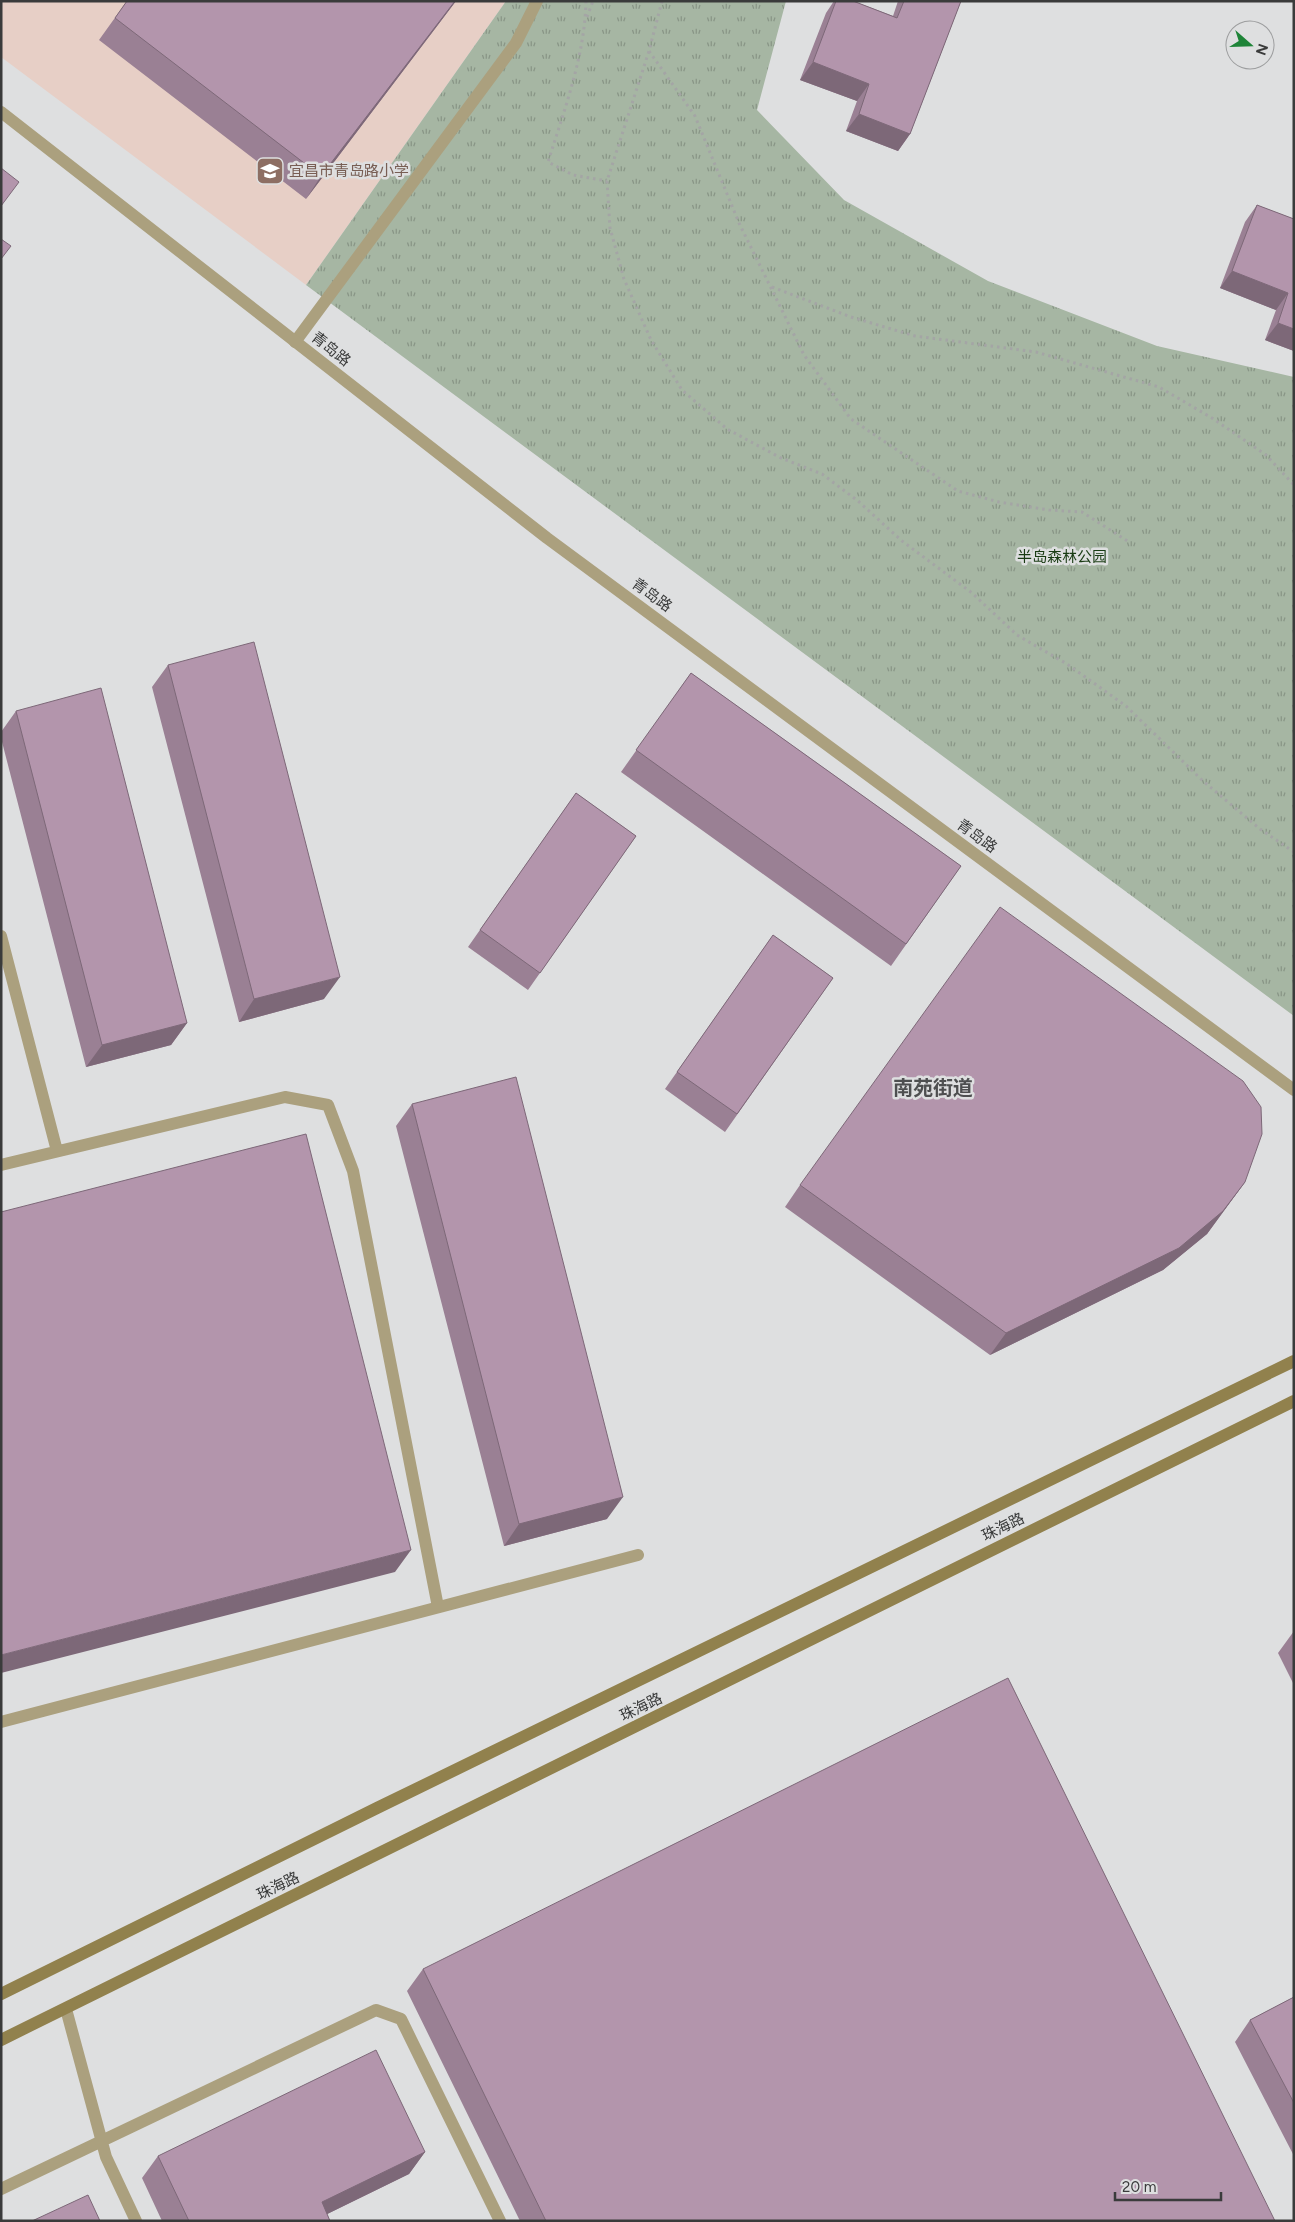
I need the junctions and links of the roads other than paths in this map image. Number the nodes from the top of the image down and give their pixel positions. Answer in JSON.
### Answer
{"nodes":[{"id":1,"x":537,"y":1,"type":"edge"},
{"id":2,"x":1,"y":112,"type":"edge"},
{"id":3,"x":295,"y":342,"type":"junction"},
{"id":4,"x":1,"y":936,"type":"edge"},
{"id":5,"x":1294,"y":1090,"type":"edge"},
{"id":6,"x":57,"y":1151,"type":"junction"},
{"id":7,"x":1,"y":1165,"type":"edge"},
{"id":8,"x":1294,"y":1361,"type":"edge"},
{"id":9,"x":1294,"y":1401,"type":"edge"},
{"id":10,"x":638,"y":1555,"type":"dead end"},
{"id":11,"x":438,"y":1608,"type":"junction"},
{"id":12,"x":1,"y":1722,"type":"edge"},
{"id":13,"x":1,"y":1994,"type":"edge"},
{"id":14,"x":66,"y":2008,"type":"junction"},
{"id":15,"x":1,"y":2040,"type":"edge"},
{"id":16,"x":102,"y":2142,"type":"junction"},
{"id":17,"x":1,"y":2189,"type":"edge"},
{"id":18,"x":136,"y":2221,"type":"edge"},
{"id":19,"x":500,"y":2221,"type":"edge"}],
"edges":[{"from":1,"to":3,"type":"street"},
{"from":2,"to":3,"type":"street","name":"青岛路"},
{"from":3,"to":5,"type":"street","name":"青岛路"},
{"from":4,"to":6,"type":"street"},
{"from":6,"to":7,"type":"street"},
{"from":6,"to":11,"type":"street"},
{"from":8,"to":13,"type":"main road","name":"珠海路"},
{"from":9,"to":14,"type":"main road","name":"珠海路"},
{"from":10,"to":11,"type":"street"},
{"from":11,"to":12,"type":"street"},
{"from":14,"to":15,"type":"main road","name":"珠海路"},
{"from":14,"to":16,"type":"street"},
{"from":16,"to":17,"type":"street"},
{"from":16,"to":18,"type":"street"},
{"from":16,"to":19,"type":"street"}]}
